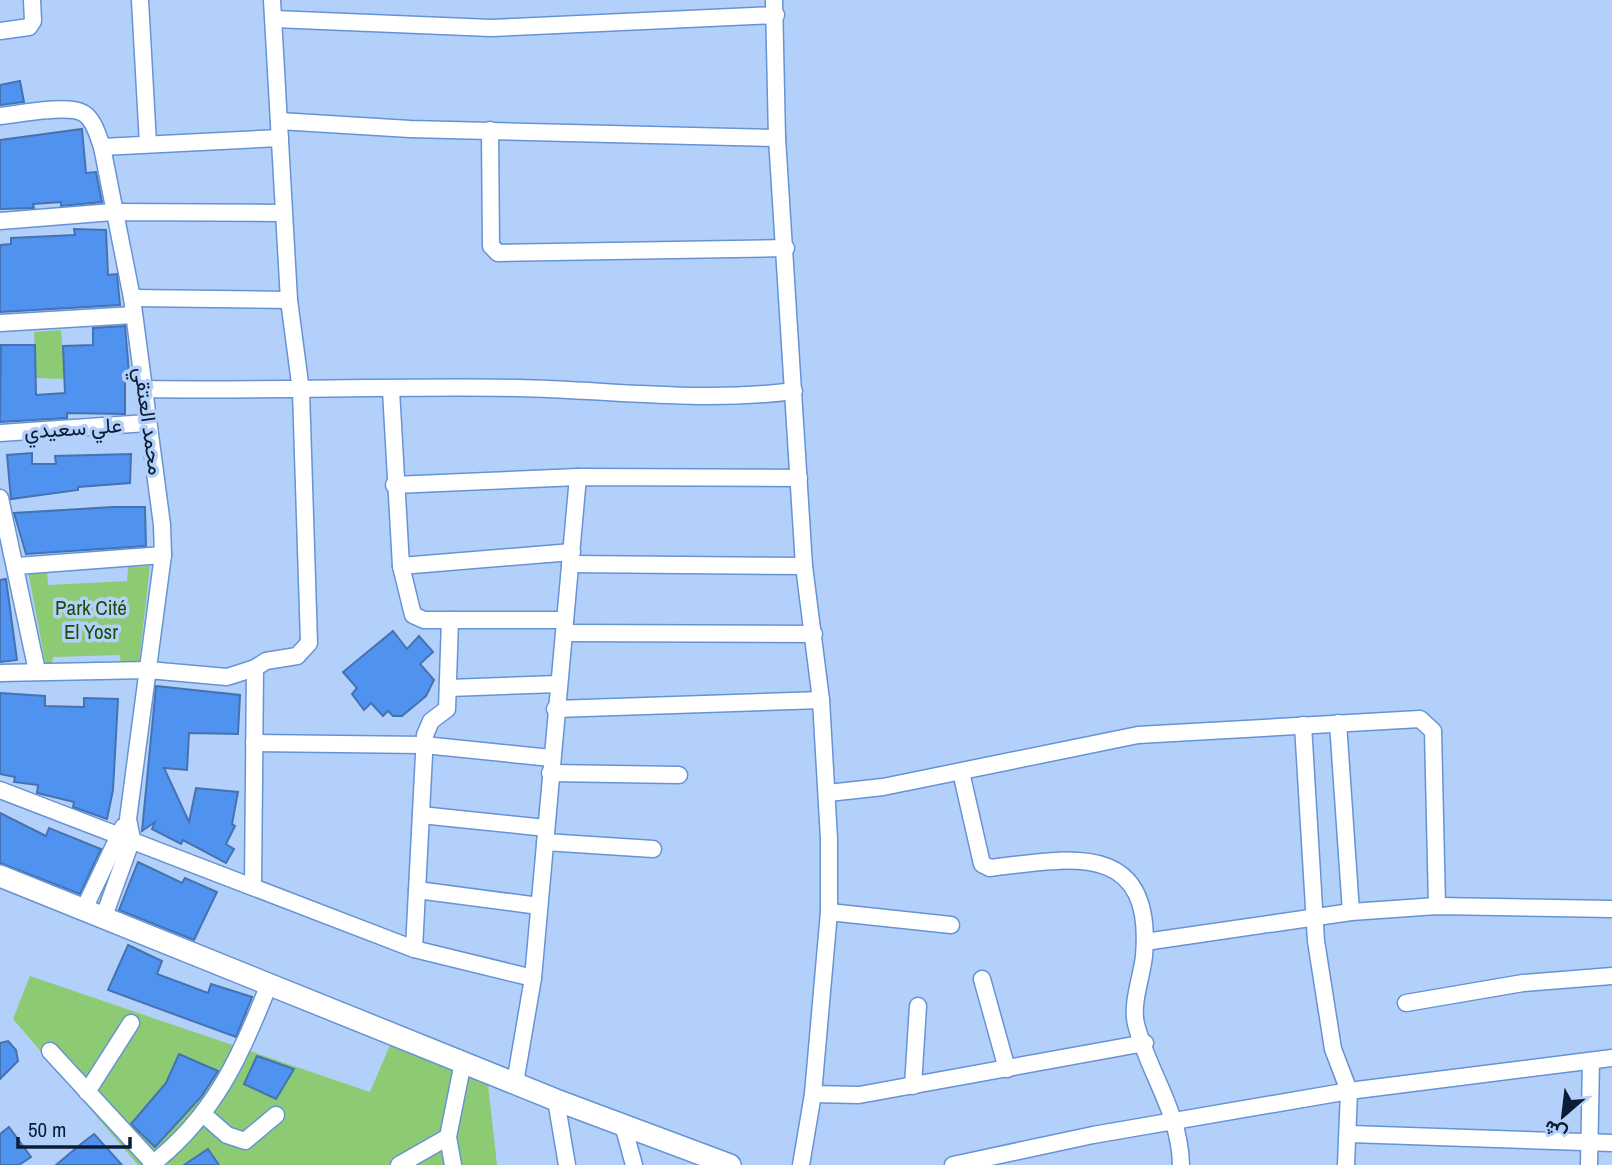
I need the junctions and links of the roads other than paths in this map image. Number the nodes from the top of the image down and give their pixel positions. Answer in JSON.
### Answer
{"nodes":[{"id":1,"x":32,"y":0,"type":"edge"},
{"id":2,"x":140,"y":0,"type":"edge"},
{"id":3,"x":272,"y":0,"type":"edge"},
{"id":4,"x":775,"y":7,"type":"edge"},
{"id":5,"x":274,"y":19,"type":"junction"},
{"id":6,"x":0,"y":32,"type":"edge"},
{"id":7,"x":0,"y":116,"type":"edge"},
{"id":8,"x":279,"y":121,"type":"junction"},
{"id":9,"x":490,"y":130,"type":"junction"},
{"id":10,"x":280,"y":138,"type":"junction"},
{"id":11,"x":777,"y":138,"type":"junction"},
{"id":12,"x":148,"y":144,"type":"junction"},
{"id":13,"x":102,"y":147,"type":"junction"},
{"id":14,"x":113,"y":212,"type":"junction"},
{"id":15,"x":283,"y":213,"type":"junction"},
{"id":16,"x":0,"y":221,"type":"edge"},
{"id":17,"x":786,"y":248,"type":"junction"},
{"id":18,"x":132,"y":298,"type":"junction"},
{"id":19,"x":289,"y":300,"type":"junction"},
{"id":20,"x":134,"y":315,"type":"junction"},
{"id":21,"x":0,"y":323,"type":"edge"},
{"id":22,"x":144,"y":389,"type":"junction"},
{"id":23,"x":391,"y":390,"type":"junction"},
{"id":24,"x":301,"y":391,"type":"junction"},
{"id":25,"x":794,"y":391,"type":"junction"},
{"id":26,"x":147,"y":423,"type":"junction"},
{"id":27,"x":0,"y":433,"type":"edge"},
{"id":28,"x":578,"y":477,"type":"junction"},
{"id":29,"x":799,"y":478,"type":"junction"},
{"id":30,"x":394,"y":485,"type":"junction"},
{"id":31,"x":0,"y":498,"type":"edge"},
{"id":32,"x":163,"y":555,"type":"junction"},
{"id":33,"x":571,"y":558,"type":"junction"},
{"id":34,"x":17,"y":566,"type":"junction"},
{"id":35,"x":401,"y":566,"type":"junction"},
{"id":36,"x":804,"y":566,"type":"junction"},
{"id":37,"x":450,"y":620,"type":"junction"},
{"id":38,"x":565,"y":627,"type":"junction"},
{"id":39,"x":814,"y":634,"type":"junction"},
{"id":40,"x":255,"y":668,"type":"junction"},
{"id":41,"x":148,"y":670,"type":"junction"},
{"id":42,"x":37,"y":671,"type":"junction"},
{"id":43,"x":0,"y":673,"type":"edge"},
{"id":44,"x":558,"y":684,"type":"junction"},
{"id":45,"x":449,"y":688,"type":"junction"},
{"id":46,"x":821,"y":700,"type":"junction"},
{"id":47,"x":555,"y":709,"type":"junction"},
{"id":48,"x":1338,"y":723,"type":"junction"},
{"id":49,"x":1303,"y":725,"type":"junction"},
{"id":50,"x":254,"y":743,"type":"junction"},
{"id":51,"x":424,"y":746,"type":"junction"},
{"id":52,"x":551,"y":765,"type":"junction"},
{"id":53,"x":961,"y":772,"type":"junction"},
{"id":54,"x":679,"y":775,"type":"dead end"},
{"id":55,"x":0,"y":790,"type":"edge"},
{"id":56,"x":828,"y":793,"type":"junction"},
{"id":57,"x":421,"y":815,"type":"junction"},
{"id":58,"x":545,"y":835,"type":"junction"},
{"id":59,"x":125,"y":836,"type":"junction"},
{"id":60,"x":653,"y":849,"type":"dead end"},
{"id":61,"x":0,"y":876,"type":"edge"},
{"id":62,"x":253,"y":886,"type":"junction"},
{"id":63,"x":417,"y":890,"type":"junction"},
{"id":64,"x":539,"y":906,"type":"junction"},
{"id":65,"x":1437,"y":906,"type":"junction"},
{"id":66,"x":1612,"y":909,"type":"edge"},
{"id":67,"x":83,"y":911,"type":"junction"},
{"id":68,"x":829,"y":912,"type":"junction"},
{"id":69,"x":1351,"y":912,"type":"junction"},
{"id":70,"x":1314,"y":917,"type":"junction"},
{"id":71,"x":103,"y":919,"type":"junction"},
{"id":72,"x":951,"y":925,"type":"dead end"},
{"id":73,"x":1145,"y":943,"type":"junction"},
{"id":74,"x":414,"y":949,"type":"junction"},
{"id":75,"x":1612,"y":976,"type":"edge"},
{"id":76,"x":533,"y":978,"type":"junction"},
{"id":77,"x":982,"y":979,"type":"dead end"},
{"id":78,"x":269,"y":984,"type":"junction"},
{"id":79,"x":1406,"y":1003,"type":"dead end"},
{"id":80,"x":918,"y":1006,"type":"dead end"},
{"id":81,"x":131,"y":1023,"type":"dead end"},
{"id":82,"x":1145,"y":1043,"type":"junction"},
{"id":83,"x":50,"y":1051,"type":"dead end"},
{"id":84,"x":1612,"y":1058,"type":"edge"},
{"id":85,"x":1591,"y":1061,"type":"junction"},
{"id":86,"x":463,"y":1062,"type":"junction"},
{"id":87,"x":1007,"y":1069,"type":"junction"},
{"id":88,"x":515,"y":1083,"type":"junction"},
{"id":89,"x":913,"y":1086,"type":"junction"},
{"id":90,"x":87,"y":1091,"type":"junction"},
{"id":91,"x":1349,"y":1091,"type":"junction"},
{"id":92,"x":813,"y":1094,"type":"junction"},
{"id":93,"x":556,"y":1100,"type":"junction"},
{"id":94,"x":202,"y":1114,"type":"junction"},
{"id":95,"x":276,"y":1115,"type":"dead end"},
{"id":96,"x":1174,"y":1121,"type":"junction"},
{"id":97,"x":623,"y":1125,"type":"junction"},
{"id":98,"x":1350,"y":1134,"type":"junction"},
{"id":99,"x":448,"y":1137,"type":"junction"},
{"id":100,"x":1591,"y":1143,"type":"junction"},
{"id":101,"x":1612,"y":1143,"type":"edge"},
{"id":102,"x":1034,"y":1146,"type":"junction"},
{"id":103,"x":153,"y":1165,"type":"edge"},
{"id":104,"x":399,"y":1165,"type":"edge"},
{"id":105,"x":453,"y":1165,"type":"edge"},
{"id":106,"x":567,"y":1165,"type":"edge"},
{"id":107,"x":634,"y":1165,"type":"edge"},
{"id":108,"x":730,"y":1165,"type":"edge"},
{"id":109,"x":802,"y":1165,"type":"edge"},
{"id":110,"x":953,"y":1165,"type":"edge"},
{"id":111,"x":1027,"y":1165,"type":"edge"},
{"id":112,"x":1181,"y":1165,"type":"edge"},
{"id":113,"x":1346,"y":1165,"type":"edge"},
{"id":114,"x":1589,"y":1165,"type":"edge"}],
"edges":[{"from":1,"to":6,"type":"street"},
{"from":2,"to":12,"type":"street"},
{"from":3,"to":5,"type":"street"},
{"from":4,"to":5,"type":"street"},
{"from":4,"to":11,"type":"street"},
{"from":5,"to":8,"type":"street"},
{"from":7,"to":13,"type":"street","name":"محمد العتقي"},
{"from":8,"to":9,"type":"street"},
{"from":8,"to":10,"type":"street"},
{"from":9,"to":11,"type":"street"},
{"from":9,"to":17,"type":"street"},
{"from":10,"to":12,"type":"street"},
{"from":10,"to":15,"type":"street"},
{"from":11,"to":17,"type":"street"},
{"from":12,"to":13,"type":"street"},
{"from":13,"to":14,"type":"street","name":"محمد العتقي"},
{"from":14,"to":15,"type":"street"},
{"from":14,"to":16,"type":"street"},
{"from":14,"to":18,"type":"street","name":"محمد العتقي"},
{"from":15,"to":19,"type":"street"},
{"from":17,"to":25,"type":"street"},
{"from":18,"to":19,"type":"street"},
{"from":18,"to":20,"type":"street","name":"محمد العتقي"},
{"from":19,"to":24,"type":"street"},
{"from":20,"to":21,"type":"street"},
{"from":20,"to":22,"type":"street","name":"محمد العتقي"},
{"from":22,"to":24,"type":"street"},
{"from":22,"to":26,"type":"street","name":"محمد العتقي"},
{"from":23,"to":24,"type":"street"},
{"from":23,"to":25,"type":"street"},
{"from":23,"to":30,"type":"street"},
{"from":24,"to":40,"type":"street"},
{"from":25,"to":29,"type":"street"},
{"from":26,"to":27,"type":"street","name":"علي سعيدي"},
{"from":26,"to":32,"type":"street","name":"محمد العتقي"},
{"from":28,"to":29,"type":"street"},
{"from":28,"to":30,"type":"street"},
{"from":28,"to":33,"type":"street"},
{"from":29,"to":36,"type":"street"},
{"from":30,"to":35,"type":"street"},
{"from":31,"to":34,"type":"street"},
{"from":32,"to":34,"type":"street"},
{"from":32,"to":41,"type":"street","name":"محمد العتقي"},
{"from":33,"to":35,"type":"street"},
{"from":33,"to":36,"type":"street"},
{"from":33,"to":38,"type":"street"},
{"from":34,"to":42,"type":"street"},
{"from":35,"to":37,"type":"street"},
{"from":36,"to":39,"type":"street"},
{"from":37,"to":38,"type":"street"},
{"from":37,"to":45,"type":"street"},
{"from":38,"to":39,"type":"street"},
{"from":38,"to":44,"type":"street"},
{"from":39,"to":46,"type":"street"},
{"from":40,"to":41,"type":"street"},
{"from":40,"to":50,"type":"street"},
{"from":41,"to":42,"type":"street"},
{"from":41,"to":59,"type":"street","name":"محمد العتقي"},
{"from":42,"to":43,"type":"street"},
{"from":44,"to":45,"type":"street"},
{"from":44,"to":47,"type":"street"},
{"from":45,"to":51,"type":"street"},
{"from":46,"to":47,"type":"street"},
{"from":46,"to":56,"type":"street"},
{"from":47,"to":52,"type":"street"},
{"from":48,"to":49,"type":"street"},
{"from":48,"to":65,"type":"street"},
{"from":48,"to":69,"type":"street"},
{"from":49,"to":53,"type":"street"},
{"from":49,"to":70,"type":"street"},
{"from":50,"to":51,"type":"street"},
{"from":50,"to":62,"type":"street"},
{"from":51,"to":52,"type":"street"},
{"from":51,"to":57,"type":"street"},
{"from":52,"to":54,"type":"street"},
{"from":52,"to":58,"type":"street"},
{"from":53,"to":56,"type":"street"},
{"from":53,"to":73,"type":"street"},
{"from":55,"to":59,"type":"street"},
{"from":56,"to":68,"type":"street"},
{"from":57,"to":58,"type":"street"},
{"from":57,"to":63,"type":"street"},
{"from":58,"to":60,"type":"street"},
{"from":58,"to":64,"type":"street"},
{"from":59,"to":62,"type":"street"},
{"from":59,"to":67,"type":"street","name":"محمد العتقي"},
{"from":59,"to":71,"type":"street","name":"محمد العتقي"},
{"from":61,"to":67,"type":"street"},
{"from":62,"to":74,"type":"street"},
{"from":63,"to":64,"type":"street"},
{"from":63,"to":74,"type":"street"},
{"from":64,"to":76,"type":"street"},
{"from":65,"to":66,"type":"street"},
{"from":65,"to":69,"type":"street"},
{"from":67,"to":71,"type":"street"},
{"from":68,"to":72,"type":"street"},
{"from":68,"to":92,"type":"street"},
{"from":69,"to":70,"type":"street"},
{"from":70,"to":73,"type":"street"},
{"from":70,"to":91,"type":"street"},
{"from":71,"to":78,"type":"street"},
{"from":73,"to":82,"type":"street"},
{"from":74,"to":76,"type":"street"},
{"from":75,"to":79,"type":"street"},
{"from":76,"to":88,"type":"street"},
{"from":77,"to":87,"type":"street"},
{"from":78,"to":86,"type":"street"},
{"from":78,"to":94,"type":"street"},
{"from":80,"to":89,"type":"street"},
{"from":81,"to":90,"type":"street"},
{"from":82,"to":87,"type":"street"},
{"from":82,"to":96,"type":"street"},
{"from":83,"to":90,"type":"street"},
{"from":84,"to":85,"type":"street"},
{"from":85,"to":91,"type":"street"},
{"from":85,"to":100,"type":"street"},
{"from":86,"to":88,"type":"street"},
{"from":86,"to":99,"type":"street"},
{"from":87,"to":89,"type":"street"},
{"from":88,"to":93,"type":"street"},
{"from":89,"to":92,"type":"street"},
{"from":90,"to":103,"type":"street"},
{"from":91,"to":96,"type":"street"},
{"from":91,"to":98,"type":"street"},
{"from":92,"to":109,"type":"street"},
{"from":93,"to":97,"type":"street"},
{"from":93,"to":106,"type":"street"},
{"from":94,"to":95,"type":"street"},
{"from":94,"to":103,"type":"street"},
{"from":96,"to":102,"type":"street"},
{"from":96,"to":112,"type":"street"},
{"from":97,"to":107,"type":"street"},
{"from":97,"to":108,"type":"street"},
{"from":98,"to":100,"type":"street"},
{"from":98,"to":113,"type":"street"},
{"from":99,"to":104,"type":"street"},
{"from":99,"to":105,"type":"street"},
{"from":100,"to":101,"type":"street"},
{"from":100,"to":114,"type":"street"},
{"from":102,"to":110,"type":"street"},
{"from":102,"to":111,"type":"street"}]}
